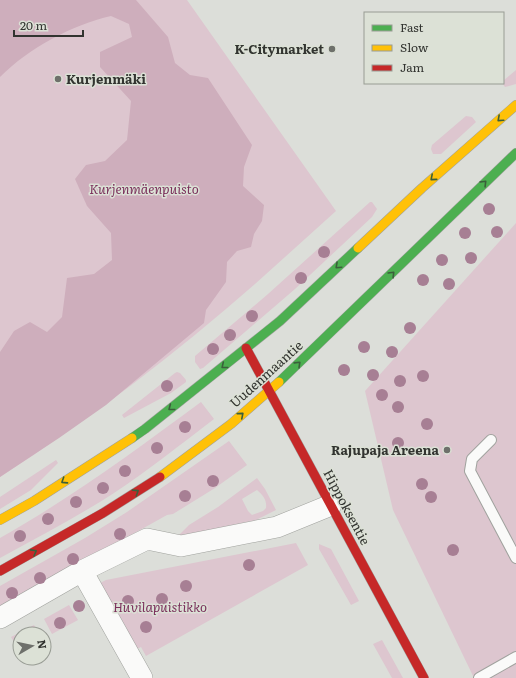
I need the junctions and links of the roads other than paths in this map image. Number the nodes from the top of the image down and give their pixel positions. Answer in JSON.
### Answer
{"nodes":[{"id":1,"x":516,"y":105,"type":"edge"},
{"id":2,"x":516,"y":153,"type":"edge"},
{"id":3,"x":246,"y":348,"type":"junction"},
{"id":4,"x":270,"y":391,"type":"junction"},
{"id":5,"x":491,"y":440,"type":"dead end"},
{"id":6,"x":332,"y":505,"type":"junction"},
{"id":7,"x":0,"y":520,"type":"edge"},
{"id":8,"x":516,"y":558,"type":"edge"},
{"id":9,"x":0,"y":571,"type":"edge"},
{"id":10,"x":82,"y":571,"type":"junction"},
{"id":11,"x":0,"y":618,"type":"edge"},
{"id":12,"x":516,"y":657,"type":"edge"},
{"id":13,"x":142,"y":678,"type":"edge"},
{"id":14,"x":424,"y":678,"type":"edge"},
{"id":15,"x":479,"y":678,"type":"edge"}],
"edges":[{"from":1,"to":3,"type":"main road","one_way":true},
{"from":4,"to":2,"type":"main road","name":"Uudenmaantie","one_way":true},
{"from":3,"to":4,"type":"main road","name":"Hippoksentie"},
{"from":3,"to":7,"type":"main road","one_way":true},
{"from":4,"to":6,"type":"main road","name":"Hippoksentie"},
{"from":9,"to":4,"type":"main road","name":"Uudenmaantie","one_way":true},
{"from":5,"to":8,"type":"lane"},
{"from":6,"to":10,"type":"street"},
{"from":6,"to":14,"type":"main road","name":"Hippoksentie"},
{"from":10,"to":11,"type":"street"},
{"from":10,"to":13,"type":"street"},
{"from":12,"to":15,"type":"lane"}]}
